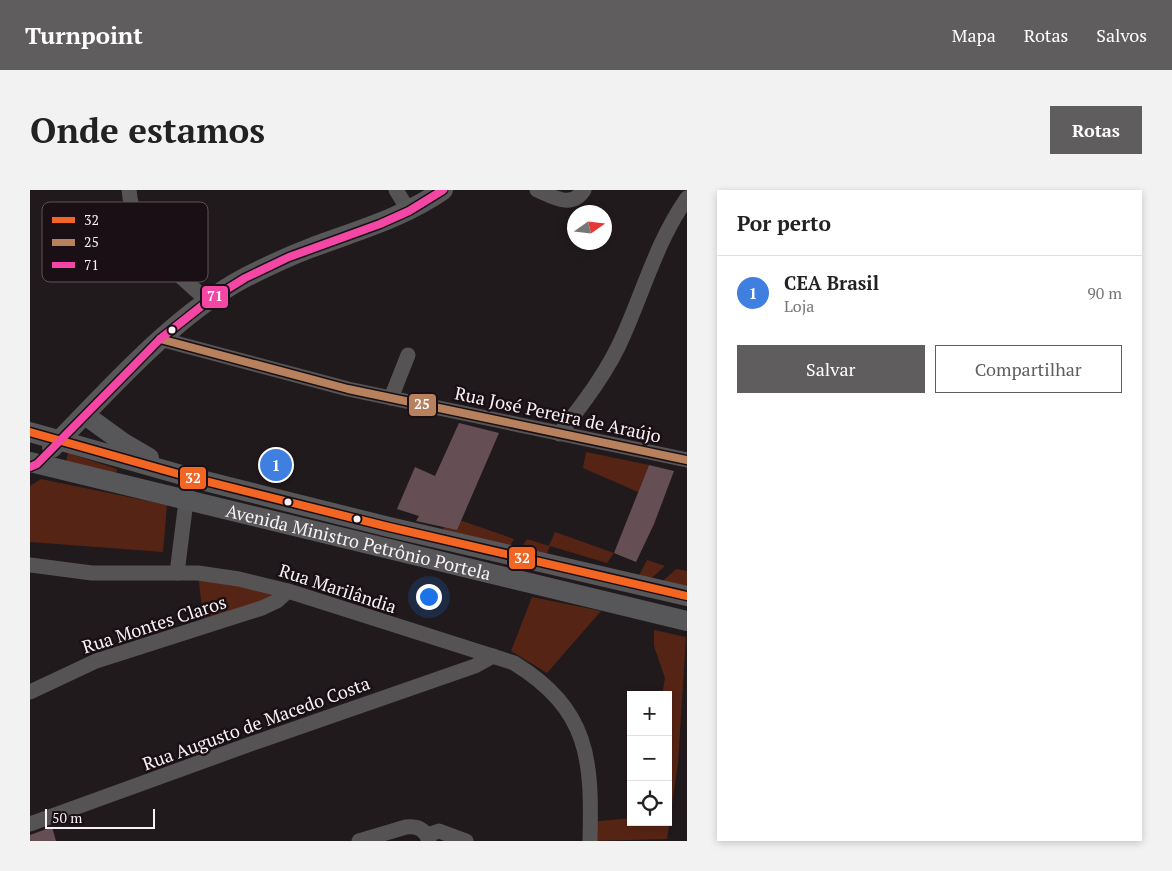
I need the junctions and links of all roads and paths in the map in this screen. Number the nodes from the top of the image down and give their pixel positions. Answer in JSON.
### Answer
{"nodes":[{"id":1,"x":396,"y":190,"type":"edge"},
{"id":2,"x":443,"y":190,"type":"edge"},
{"id":3,"x":537,"y":190,"type":"edge"},
{"id":4,"x":584,"y":190,"type":"edge"},
{"id":5,"x":687,"y":198,"type":"edge"},
{"id":6,"x":409,"y":212,"type":"junction"},
{"id":7,"x":187,"y":282,"type":"edge"},
{"id":8,"x":208,"y":301,"type":"junction"},
{"id":9,"x":160,"y":339,"type":"junction"},
{"id":10,"x":408,"y":355,"type":"dead end"},
{"id":11,"x":391,"y":398,"type":"junction"},
{"id":12,"x":86,"y":415,"type":"junction"},
{"id":13,"x":30,"y":432,"type":"edge"},
{"id":14,"x":559,"y":434,"type":"junction"},
{"id":15,"x":59,"y":440,"type":"junction"},
{"id":16,"x":686,"y":459,"type":"edge"},
{"id":17,"x":32,"y":464,"type":"edge"},
{"id":18,"x":181,"y":474,"type":"junction"},
{"id":19,"x":185,"y":498,"type":"junction"},
{"id":20,"x":30,"y":565,"type":"edge"},
{"id":21,"x":177,"y":573,"type":"junction"},
{"id":22,"x":288,"y":591,"type":"junction"},
{"id":23,"x":687,"y":596,"type":"edge"},
{"id":24,"x":687,"y":621,"type":"edge"},
{"id":25,"x":494,"y":656,"type":"junction"},
{"id":26,"x":30,"y":692,"type":"edge"},
{"id":27,"x":30,"y":824,"type":"edge"},
{"id":28,"x":428,"y":838,"type":"edge"},
{"id":29,"x":359,"y":841,"type":"edge"},
{"id":30,"x":466,"y":841,"type":"edge"},
{"id":31,"x":590,"y":841,"type":"edge"}],
"edges":[{"from":1,"to":6,"type":"street"},
{"from":2,"to":6,"type":"street"},
{"from":3,"to":4,"type":"street"},
{"from":5,"to":14,"type":"street"},
{"from":6,"to":8,"type":"street"},
{"from":7,"to":8,"type":"street"},
{"from":8,"to":9,"type":"street"},
{"from":9,"to":11,"type":"street","name":"Rua José Pereira de Araújo"},
{"from":9,"to":12,"type":"street"},
{"from":10,"to":11,"type":"street"},
{"from":11,"to":14,"type":"street","name":"Rua José Pereira de Araújo"},
{"from":12,"to":15,"type":"street"},
{"from":12,"to":18,"type":"street"},
{"from":13,"to":15,"type":"street","name":"Avenida Ministro Petrônio Portela"},
{"from":14,"to":16,"type":"street","name":"Rua José Pereira de Araújo"},
{"from":15,"to":17,"type":"street"},
{"from":15,"to":18,"type":"street","name":"Avenida Ministro Petrônio Portela"},
{"from":17,"to":19,"type":"street","name":"Avenida Ministro Petrônio Portela"},
{"from":18,"to":19,"type":"street"},
{"from":18,"to":23,"type":"street","name":"Avenida Ministro Petrônio Portela"},
{"from":19,"to":21,"type":"street"},
{"from":19,"to":24,"type":"street","name":"Avenida Ministro Petrônio Portela"},
{"from":20,"to":21,"type":"street","name":"Rua Marilândia"},
{"from":21,"to":22,"type":"street","name":"Rua Marilândia"},
{"from":22,"to":25,"type":"street","name":"Rua Marilândia"},
{"from":22,"to":26,"type":"street","name":"Rua Montes Claros"},
{"from":25,"to":27,"type":"street","name":"Rua Augusto de Macedo Costa"},
{"from":25,"to":31,"type":"street","name":"Rua Marilândia"},
{"from":28,"to":29,"type":"street"},
{"from":28,"to":30,"type":"street"}]}
